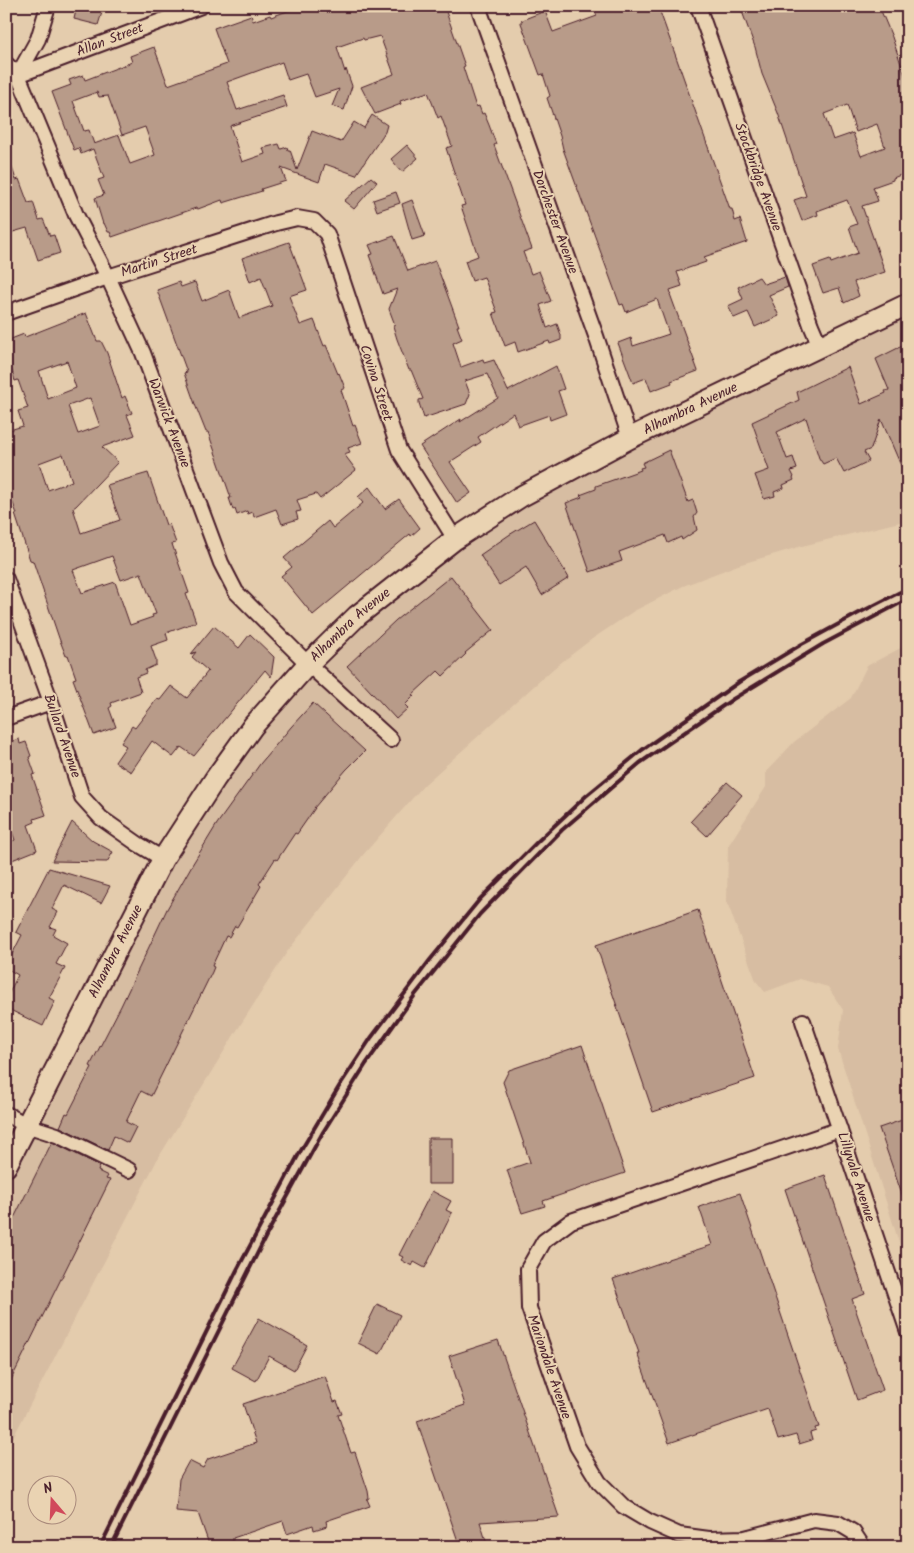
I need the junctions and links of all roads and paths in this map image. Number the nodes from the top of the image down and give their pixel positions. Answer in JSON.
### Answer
{"nodes":[{"id":1,"x":48,"y":6,"type":"edge"},
{"id":2,"x":202,"y":6,"type":"edge"},
{"id":3,"x":478,"y":6,"type":"edge"},
{"id":4,"x":698,"y":6,"type":"edge"},
{"id":5,"x":6,"y":64,"type":"edge"},
{"id":6,"x":18,"y":75,"type":"junction"},
{"id":7,"x":314,"y":221,"type":"joint"},
{"id":8,"x":108,"y":277,"type":"junction"},
{"id":9,"x":908,"y":304,"type":"edge"},
{"id":10,"x":6,"y":313,"type":"edge"},
{"id":11,"x":820,"y":346,"type":"junction"},
{"id":12,"x":630,"y":438,"type":"junction"},
{"id":13,"x":455,"y":539,"type":"junction"},
{"id":14,"x":6,"y":579,"type":"edge"},
{"id":15,"x":308,"y":664,"type":"junction"},
{"id":16,"x":50,"y":702,"type":"junction"},
{"id":17,"x":6,"y":718,"type":"edge"},
{"id":18,"x":391,"y":740,"type":"dead end"},
{"id":19,"x":163,"y":859,"type":"junction"},
{"id":20,"x":803,"y":1021,"type":"dead end"},
{"id":21,"x":6,"y":1114,"type":"edge"},
{"id":22,"x":26,"y":1125,"type":"junction"},
{"id":23,"x":840,"y":1129,"type":"junction"},
{"id":24,"x":6,"y":1166,"type":"edge"},
{"id":25,"x":129,"y":1170,"type":"dead end"},
{"id":26,"x":908,"y":1332,"type":"edge"},
{"id":27,"x":863,"y":1547,"type":"edge"}],
"edges":[{"from":1,"to":6,"type":"street"},
{"from":2,"to":6,"type":"street","name":"Allan Street"},
{"from":3,"to":12,"type":"street","name":"Dorchester Avenue"},
{"from":4,"to":11,"type":"street","name":"Stockbridge Avenue"},
{"from":5,"to":6,"type":"street","name":"Warwick Avenue"},
{"from":6,"to":8,"type":"street","name":"Warwick Avenue"},
{"from":7,"to":8,"type":"street","name":"Martin Street"},
{"from":7,"to":13,"type":"street","name":"Covina Street"},
{"from":8,"to":10,"type":"street","name":"Martin Street"},
{"from":8,"to":15,"type":"street","name":"Warwick Avenue"},
{"from":9,"to":11,"type":"main road","name":"Alhambra Avenue"},
{"from":11,"to":12,"type":"main road","name":"Alhambra Avenue"},
{"from":12,"to":13,"type":"main road","name":"Alhambra Avenue"},
{"from":13,"to":15,"type":"main road","name":"Alhambra Avenue"},
{"from":14,"to":16,"type":"street","name":"Bullard Avenue"},
{"from":15,"to":18,"type":"street","name":"Warwick Avenue"},
{"from":15,"to":19,"type":"main road","name":"Alhambra Avenue"},
{"from":16,"to":17,"type":"street"},
{"from":16,"to":19,"type":"street","name":"Bullard Avenue"},
{"from":19,"to":22,"type":"main road","name":"Alhambra Avenue"},
{"from":20,"to":23,"type":"street","name":"Lillyvale Avenue"},
{"from":21,"to":22,"type":"street"},
{"from":22,"to":24,"type":"main road","name":"Alhambra Avenue"},
{"from":22,"to":25,"type":"street"},
{"from":23,"to":26,"type":"street","name":"Lillyvale Avenue"},
{"from":23,"to":27,"type":"street","name":"Mariondale Avenue"}]}
